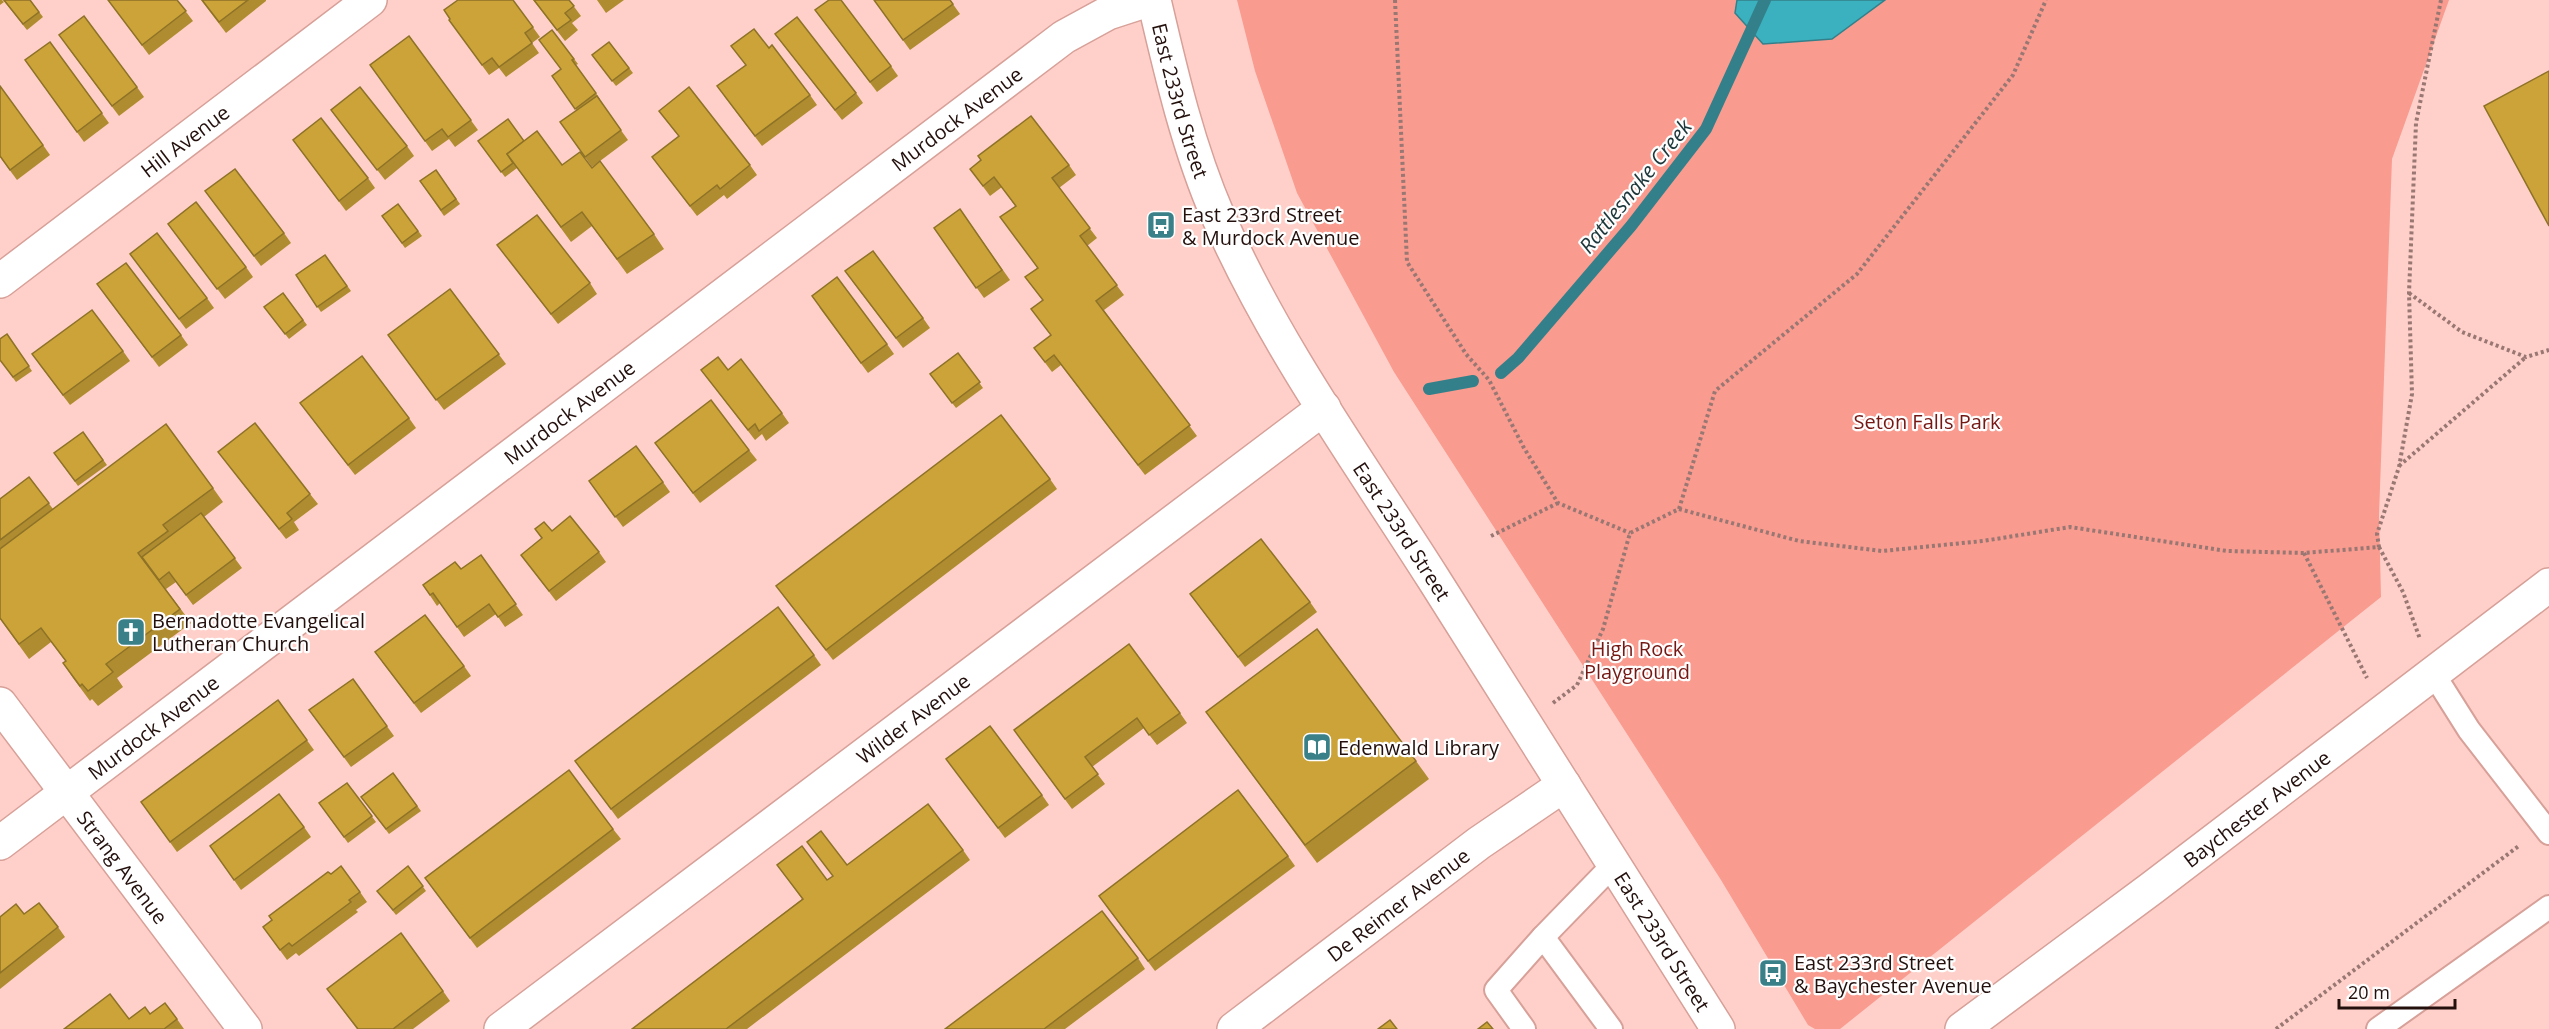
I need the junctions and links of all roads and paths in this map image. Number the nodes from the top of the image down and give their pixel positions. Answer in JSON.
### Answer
{"nodes":[{"id":1,"x":370,"y":0,"type":"edge"},
{"id":2,"x":1148,"y":0,"type":"edge"},
{"id":3,"x":1154,"y":0,"type":"edge"},
{"id":4,"x":1395,"y":0,"type":"edge"},
{"id":5,"x":2046,"y":0,"type":"edge"},
{"id":6,"x":2441,"y":0,"type":"edge"},
{"id":7,"x":0,"y":281,"type":"edge"},
{"id":8,"x":2409,"y":293,"type":"junction"},
{"id":9,"x":2549,"y":350,"type":"edge"},
{"id":10,"x":2526,"y":357,"type":"junction"},
{"id":11,"x":1324,"y":408,"type":"junction"},
{"id":12,"x":2399,"y":467,"type":"junction"},
{"id":13,"x":1558,"y":502,"type":"junction"},
{"id":14,"x":1679,"y":509,"type":"junction"},
{"id":15,"x":1630,"y":533,"type":"junction"},
{"id":16,"x":1491,"y":536,"type":"dead end"},
{"id":17,"x":2379,"y":547,"type":"junction"},
{"id":18,"x":2304,"y":553,"type":"junction"},
{"id":19,"x":2549,"y":585,"type":"edge"},
{"id":20,"x":2433,"y":673,"type":"junction"},
{"id":21,"x":0,"y":704,"type":"edge"},
{"id":22,"x":2384,"y":711,"type":"junction"},
{"id":23,"x":1525,"y":724,"type":"junction"},
{"id":24,"x":1564,"y":785,"type":"junction"},
{"id":25,"x":67,"y":792,"type":"junction"},
{"id":26,"x":2549,"y":833,"type":"edge"},
{"id":27,"x":2527,"y":840,"type":"dead end"},
{"id":28,"x":0,"y":843,"type":"edge"},
{"id":29,"x":1614,"y":864,"type":"junction"},
{"id":30,"x":2549,"y":907,"type":"edge"},
{"id":31,"x":1543,"y":937,"type":"junction"},
{"id":32,"x":245,"y":1029,"type":"edge"},
{"id":33,"x":501,"y":1029,"type":"edge"},
{"id":34,"x":1234,"y":1029,"type":"edge"},
{"id":35,"x":1524,"y":1029,"type":"edge"},
{"id":36,"x":1611,"y":1029,"type":"edge"},
{"id":37,"x":1718,"y":1029,"type":"edge"},
{"id":38,"x":1962,"y":1029,"type":"edge"},
{"id":39,"x":2276,"y":1029,"type":"edge"},
{"id":40,"x":2379,"y":1029,"type":"edge"}],
"edges":[{"from":1,"to":7,"type":"street","name":"Hill Avenue"},
{"from":2,"to":25,"type":"street","name":"Murdock Avenue"},
{"from":3,"to":11,"type":"street","name":"East 233rd Street"},
{"from":4,"to":13,"type":"path"},
{"from":5,"to":14,"type":"path"},
{"from":6,"to":8,"type":"path"},
{"from":8,"to":10,"type":"path"},
{"from":8,"to":12,"type":"path"},
{"from":9,"to":10,"type":"path"},
{"from":10,"to":12,"type":"path"},
{"from":11,"to":23,"type":"street","name":"East 233rd Street"},
{"from":11,"to":33,"type":"street","name":"Wilder Avenue"},
{"from":12,"to":17,"type":"path"},
{"from":13,"to":15,"type":"path"},
{"from":13,"to":16,"type":"path"},
{"from":14,"to":15,"type":"path"},
{"from":14,"to":18,"type":"path"},
{"from":15,"to":23,"type":"path"},
{"from":17,"to":18,"type":"path"},
{"from":17,"to":20,"type":"path"},
{"from":18,"to":22,"type":"path"},
{"from":19,"to":20,"type":"street","name":"Baychester Avenue"},
{"from":20,"to":22,"type":"street","name":"Baychester Avenue"},
{"from":20,"to":26,"type":"lane"},
{"from":21,"to":25,"type":"street","name":"Strang Avenue"},
{"from":22,"to":38,"type":"street","name":"Baychester Avenue"},
{"from":23,"to":24,"type":"street","name":"East 233rd Street"},
{"from":24,"to":29,"type":"street","name":"East 233rd Street"},
{"from":24,"to":34,"type":"street","name":"De Reimer Avenue"},
{"from":25,"to":28,"type":"street","name":"Murdock Avenue"},
{"from":25,"to":32,"type":"street","name":"Strang Avenue"},
{"from":27,"to":39,"type":"path"},
{"from":29,"to":31,"type":"lane"},
{"from":29,"to":37,"type":"street","name":"East 233rd Street"},
{"from":30,"to":40,"type":"lane"},
{"from":31,"to":35,"type":"lane"},
{"from":31,"to":36,"type":"lane"}]}
